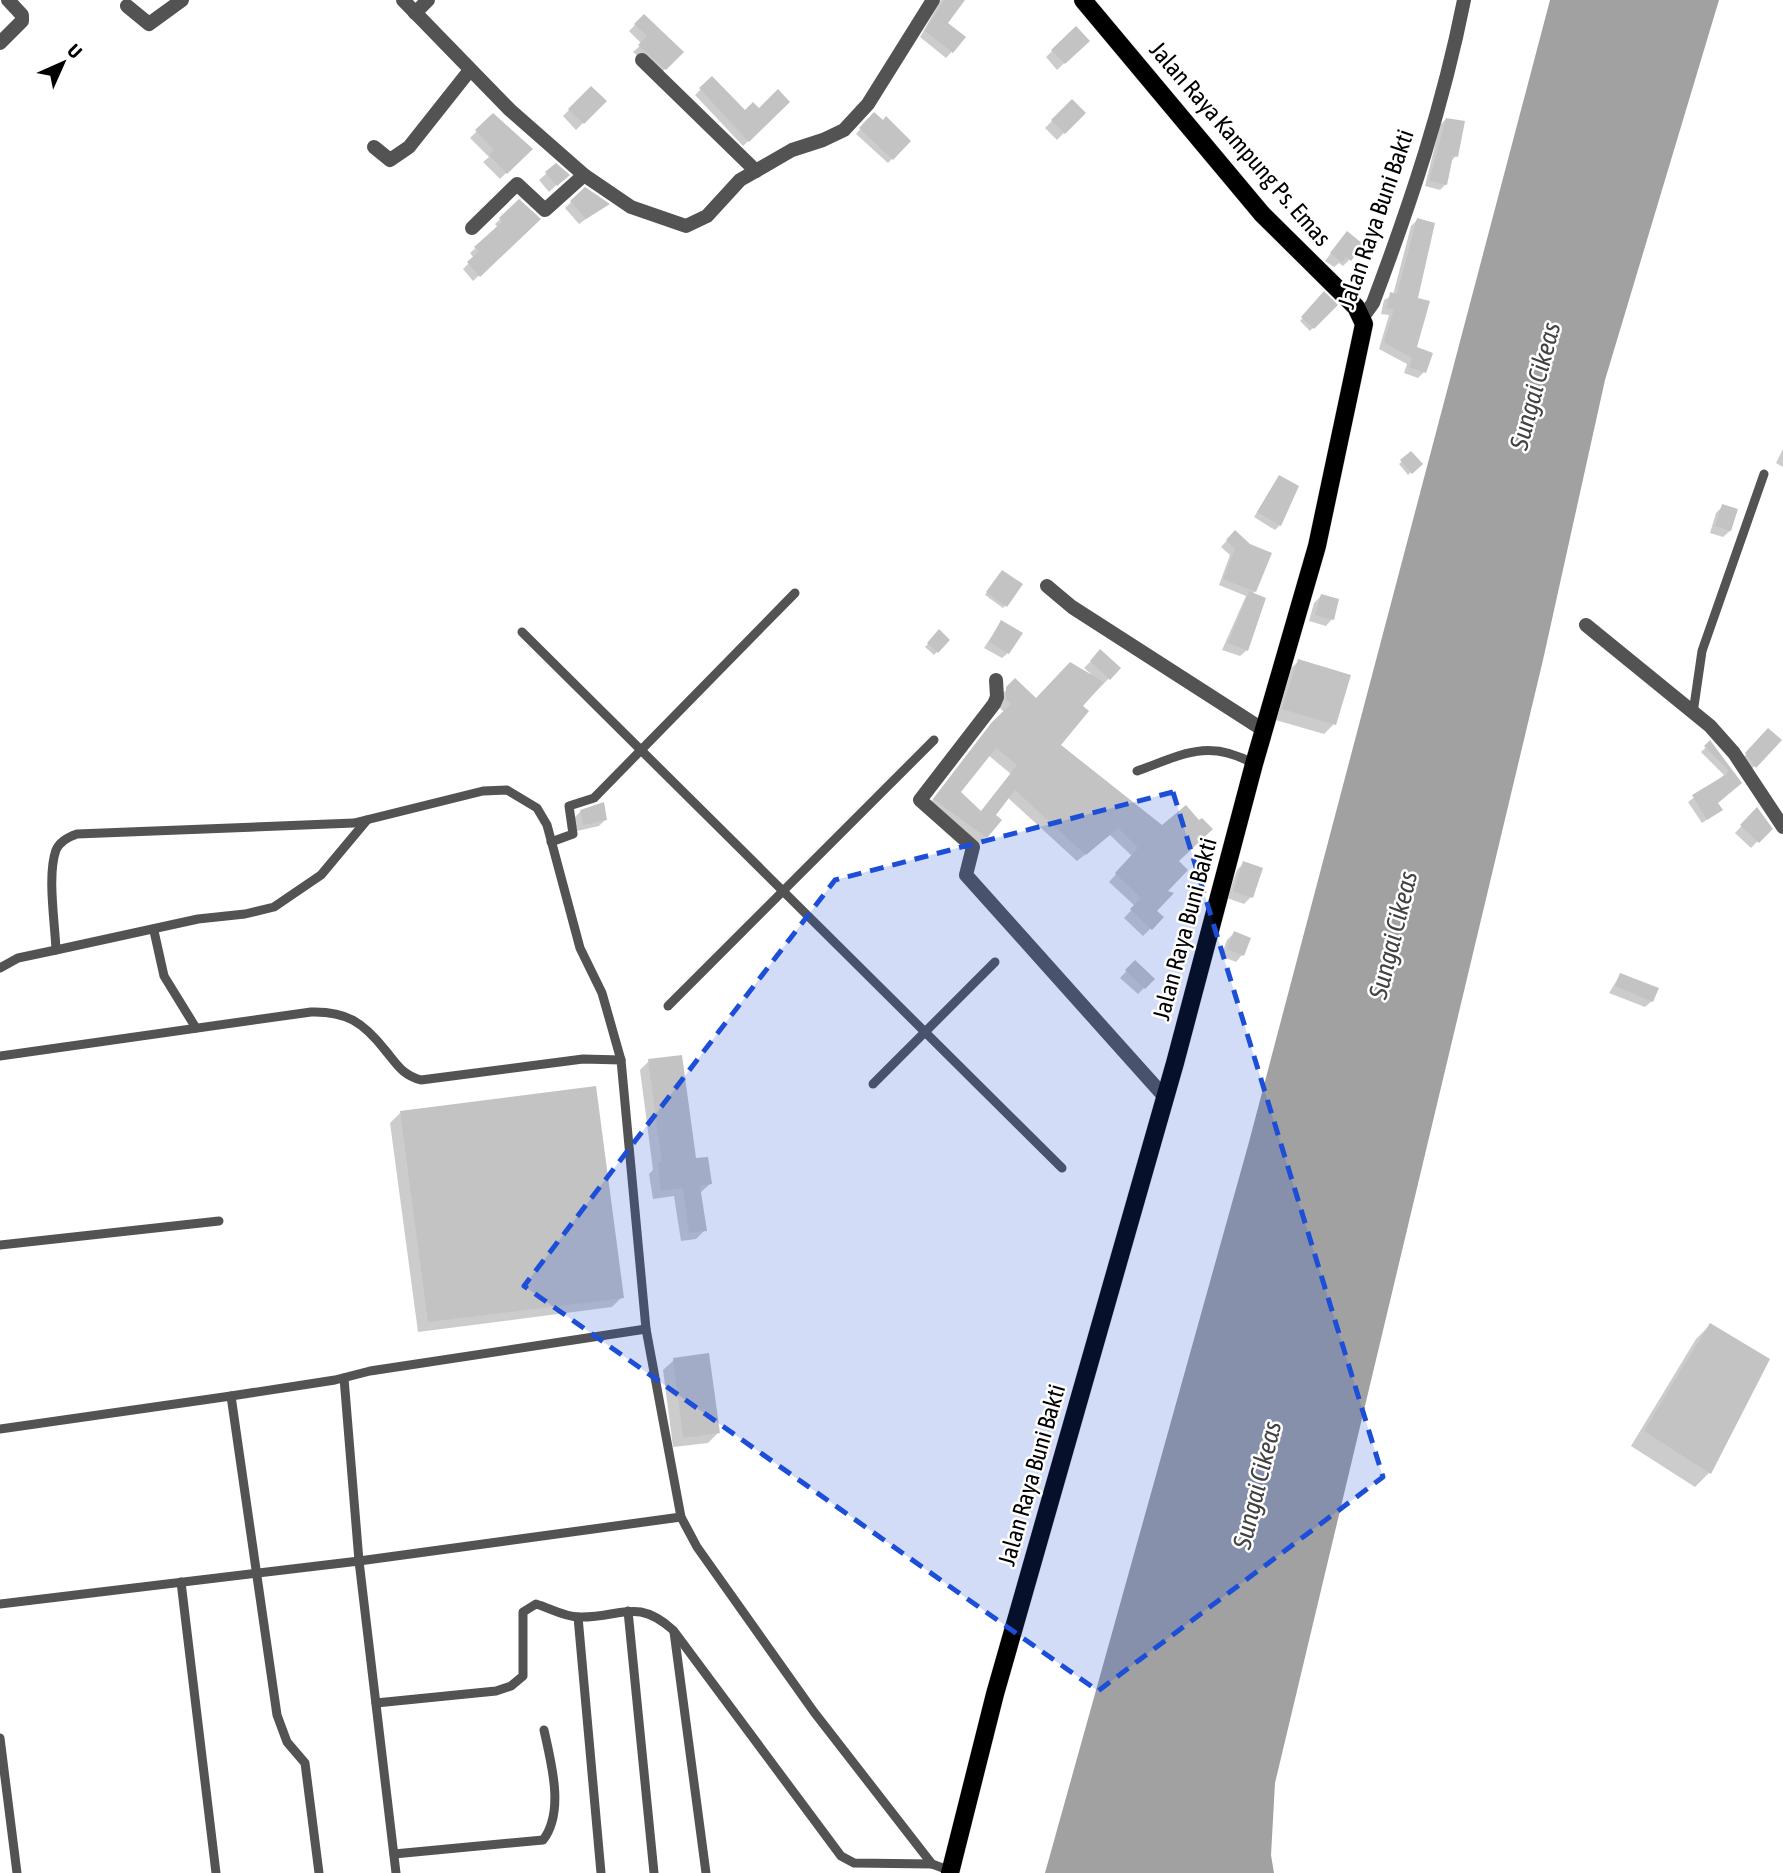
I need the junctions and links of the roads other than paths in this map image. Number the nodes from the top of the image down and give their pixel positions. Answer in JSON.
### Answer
{"nodes":[{"id":1,"x":8,"y":0,"type":"edge"},
{"id":2,"x":182,"y":0,"type":"edge"},
{"id":3,"x":403,"y":0,"type":"edge"},
{"id":4,"x":428,"y":0,"type":"edge"},
{"id":5,"x":933,"y":0,"type":"edge"},
{"id":6,"x":1083,"y":0,"type":"edge"},
{"id":7,"x":1464,"y":0,"type":"edge"},
{"id":8,"x":127,"y":6,"type":"dead end"},
{"id":9,"x":415,"y":13,"type":"junction"},
{"id":10,"x":0,"y":43,"type":"edge"},
{"id":11,"x":642,"y":60,"type":"dead end"},
{"id":12,"x":470,"y":70,"type":"junction"},
{"id":13,"x":374,"y":147,"type":"dead end"},
{"id":14,"x":756,"y":171,"type":"junction"},
{"id":15,"x":583,"y":175,"type":"junction"},
{"id":16,"x":472,"y":228,"type":"dead end"},
{"id":17,"x":1363,"y":317,"type":"junction"},
{"id":18,"x":1764,"y":474,"type":"dead end"},
{"id":19,"x":1047,"y":586,"type":"dead end"},
{"id":20,"x":795,"y":593,"type":"dead end"},
{"id":21,"x":1586,"y":625,"type":"dead end"},
{"id":22,"x":522,"y":632,"type":"dead end"},
{"id":23,"x":996,"y":680,"type":"dead end"},
{"id":24,"x":1693,"y":713,"type":"junction"},
{"id":25,"x":1265,"y":731,"type":"junction"},
{"id":26,"x":934,"y":740,"type":"dead end"},
{"id":27,"x":641,"y":750,"type":"junction"},
{"id":28,"x":1254,"y":764,"type":"junction"},
{"id":29,"x":1137,"y":771,"type":"dead end"},
{"id":30,"x":367,"y":820,"type":"junction"},
{"id":31,"x":1783,"y":827,"type":"edge"},
{"id":32,"x":551,"y":842,"type":"junction"},
{"id":33,"x":783,"y":891,"type":"junction"},
{"id":34,"x":154,"y":930,"type":"junction"},
{"id":35,"x":56,"y":950,"type":"junction"},
{"id":36,"x":995,"y":962,"type":"dead end"},
{"id":37,"x":0,"y":968,"type":"edge"},
{"id":38,"x":668,"y":1006,"type":"dead end"},
{"id":39,"x":196,"y":1028,"type":"junction"},
{"id":40,"x":925,"y":1032,"type":"junction"},
{"id":41,"x":0,"y":1056,"type":"edge"},
{"id":42,"x":621,"y":1060,"type":"junction"},
{"id":43,"x":873,"y":1084,"type":"dead end"},
{"id":44,"x":1163,"y":1095,"type":"junction"},
{"id":45,"x":1062,"y":1168,"type":"dead end"},
{"id":46,"x":219,"y":1221,"type":"dead end"},
{"id":47,"x":0,"y":1245,"type":"edge"},
{"id":48,"x":646,"y":1329,"type":"junction"},
{"id":49,"x":344,"y":1378,"type":"junction"},
{"id":50,"x":231,"y":1396,"type":"junction"},
{"id":51,"x":0,"y":1429,"type":"edge"},
{"id":52,"x":681,"y":1517,"type":"junction"},
{"id":53,"x":359,"y":1561,"type":"junction"},
{"id":54,"x":255,"y":1574,"type":"junction"},
{"id":55,"x":181,"y":1583,"type":"junction"},
{"id":56,"x":0,"y":1604,"type":"edge"},
{"id":57,"x":628,"y":1611,"type":"junction"},
{"id":58,"x":578,"y":1617,"type":"junction"},
{"id":59,"x":673,"y":1630,"type":"junction"},
{"id":60,"x":376,"y":1703,"type":"junction"},
{"id":61,"x":544,"y":1730,"type":"dead end"},
{"id":62,"x":0,"y":1738,"type":"edge"},
{"id":63,"x":394,"y":1854,"type":"junction"},
{"id":64,"x":932,"y":1864,"type":"junction"},
{"id":65,"x":951,"y":1872,"type":"edge"},
{"id":66,"x":18,"y":1873,"type":"edge"},
{"id":67,"x":216,"y":1873,"type":"edge"},
{"id":68,"x":319,"y":1873,"type":"edge"},
{"id":69,"x":396,"y":1873,"type":"edge"},
{"id":70,"x":601,"y":1873,"type":"edge"},
{"id":71,"x":654,"y":1873,"type":"edge"},
{"id":72,"x":706,"y":1873,"type":"edge"}],
"edges":[{"from":1,"to":10,"type":"street"},
{"from":2,"to":8,"type":"street"},
{"from":3,"to":9,"type":"street"},
{"from":4,"to":9,"type":"street"},
{"from":5,"to":14,"type":"street"},
{"from":6,"to":17,"type":"main road","name":"Jalan Raya Kampung Ps. Emas"},
{"from":7,"to":17,"type":"street","name":"Jalan Raya Buni Bakti"},
{"from":9,"to":12,"type":"street"},
{"from":11,"to":14,"type":"street"},
{"from":12,"to":13,"type":"street"},
{"from":12,"to":15,"type":"street"},
{"from":14,"to":15,"type":"street"},
{"from":15,"to":16,"type":"street"},
{"from":17,"to":25,"type":"main road","name":"Jalan Raya Buni Bakti"},
{"from":18,"to":24,"type":"lane"},
{"from":19,"to":25,"type":"street"},
{"from":20,"to":27,"type":"lane"},
{"from":21,"to":24,"type":"street"},
{"from":22,"to":27,"type":"lane"},
{"from":23,"to":44,"type":"street"},
{"from":24,"to":31,"type":"street"},
{"from":25,"to":28,"type":"main road","name":"Jalan Raya Buni Bakti"},
{"from":26,"to":33,"type":"lane"},
{"from":27,"to":32,"type":"lane"},
{"from":27,"to":33,"type":"lane"},
{"from":28,"to":29,"type":"lane"},
{"from":28,"to":44,"type":"main road","name":"Jalan Raya Buni Bakti"},
{"from":30,"to":32,"type":"lane"},
{"from":30,"to":34,"type":"lane"},
{"from":30,"to":35,"type":"lane"},
{"from":32,"to":42,"type":"lane"},
{"from":33,"to":38,"type":"lane"},
{"from":33,"to":40,"type":"lane"},
{"from":34,"to":35,"type":"lane"},
{"from":34,"to":39,"type":"lane"},
{"from":35,"to":37,"type":"lane"},
{"from":36,"to":40,"type":"lane"},
{"from":39,"to":41,"type":"lane"},
{"from":39,"to":42,"type":"lane"},
{"from":40,"to":43,"type":"lane"},
{"from":40,"to":45,"type":"lane"},
{"from":42,"to":48,"type":"lane"},
{"from":44,"to":65,"type":"main road","name":"Jalan Raya Buni Bakti"},
{"from":46,"to":47,"type":"lane"},
{"from":48,"to":49,"type":"lane"},
{"from":48,"to":52,"type":"lane"},
{"from":49,"to":50,"type":"lane"},
{"from":49,"to":53,"type":"lane"},
{"from":50,"to":51,"type":"lane"},
{"from":50,"to":54,"type":"lane"},
{"from":52,"to":53,"type":"lane"},
{"from":52,"to":64,"type":"lane"},
{"from":53,"to":54,"type":"lane"},
{"from":53,"to":60,"type":"lane"},
{"from":54,"to":55,"type":"lane"},
{"from":54,"to":68,"type":"lane"},
{"from":55,"to":56,"type":"lane"},
{"from":55,"to":67,"type":"lane"},
{"from":57,"to":58,"type":"lane"},
{"from":57,"to":59,"type":"lane"},
{"from":57,"to":71,"type":"lane"},
{"from":58,"to":60,"type":"lane"},
{"from":58,"to":70,"type":"lane"},
{"from":59,"to":64,"type":"lane"},
{"from":59,"to":72,"type":"lane"},
{"from":60,"to":63,"type":"lane"},
{"from":61,"to":63,"type":"lane"},
{"from":62,"to":66,"type":"lane"},
{"from":63,"to":69,"type":"lane"},
{"from":64,"to":65,"type":"lane"}]}
